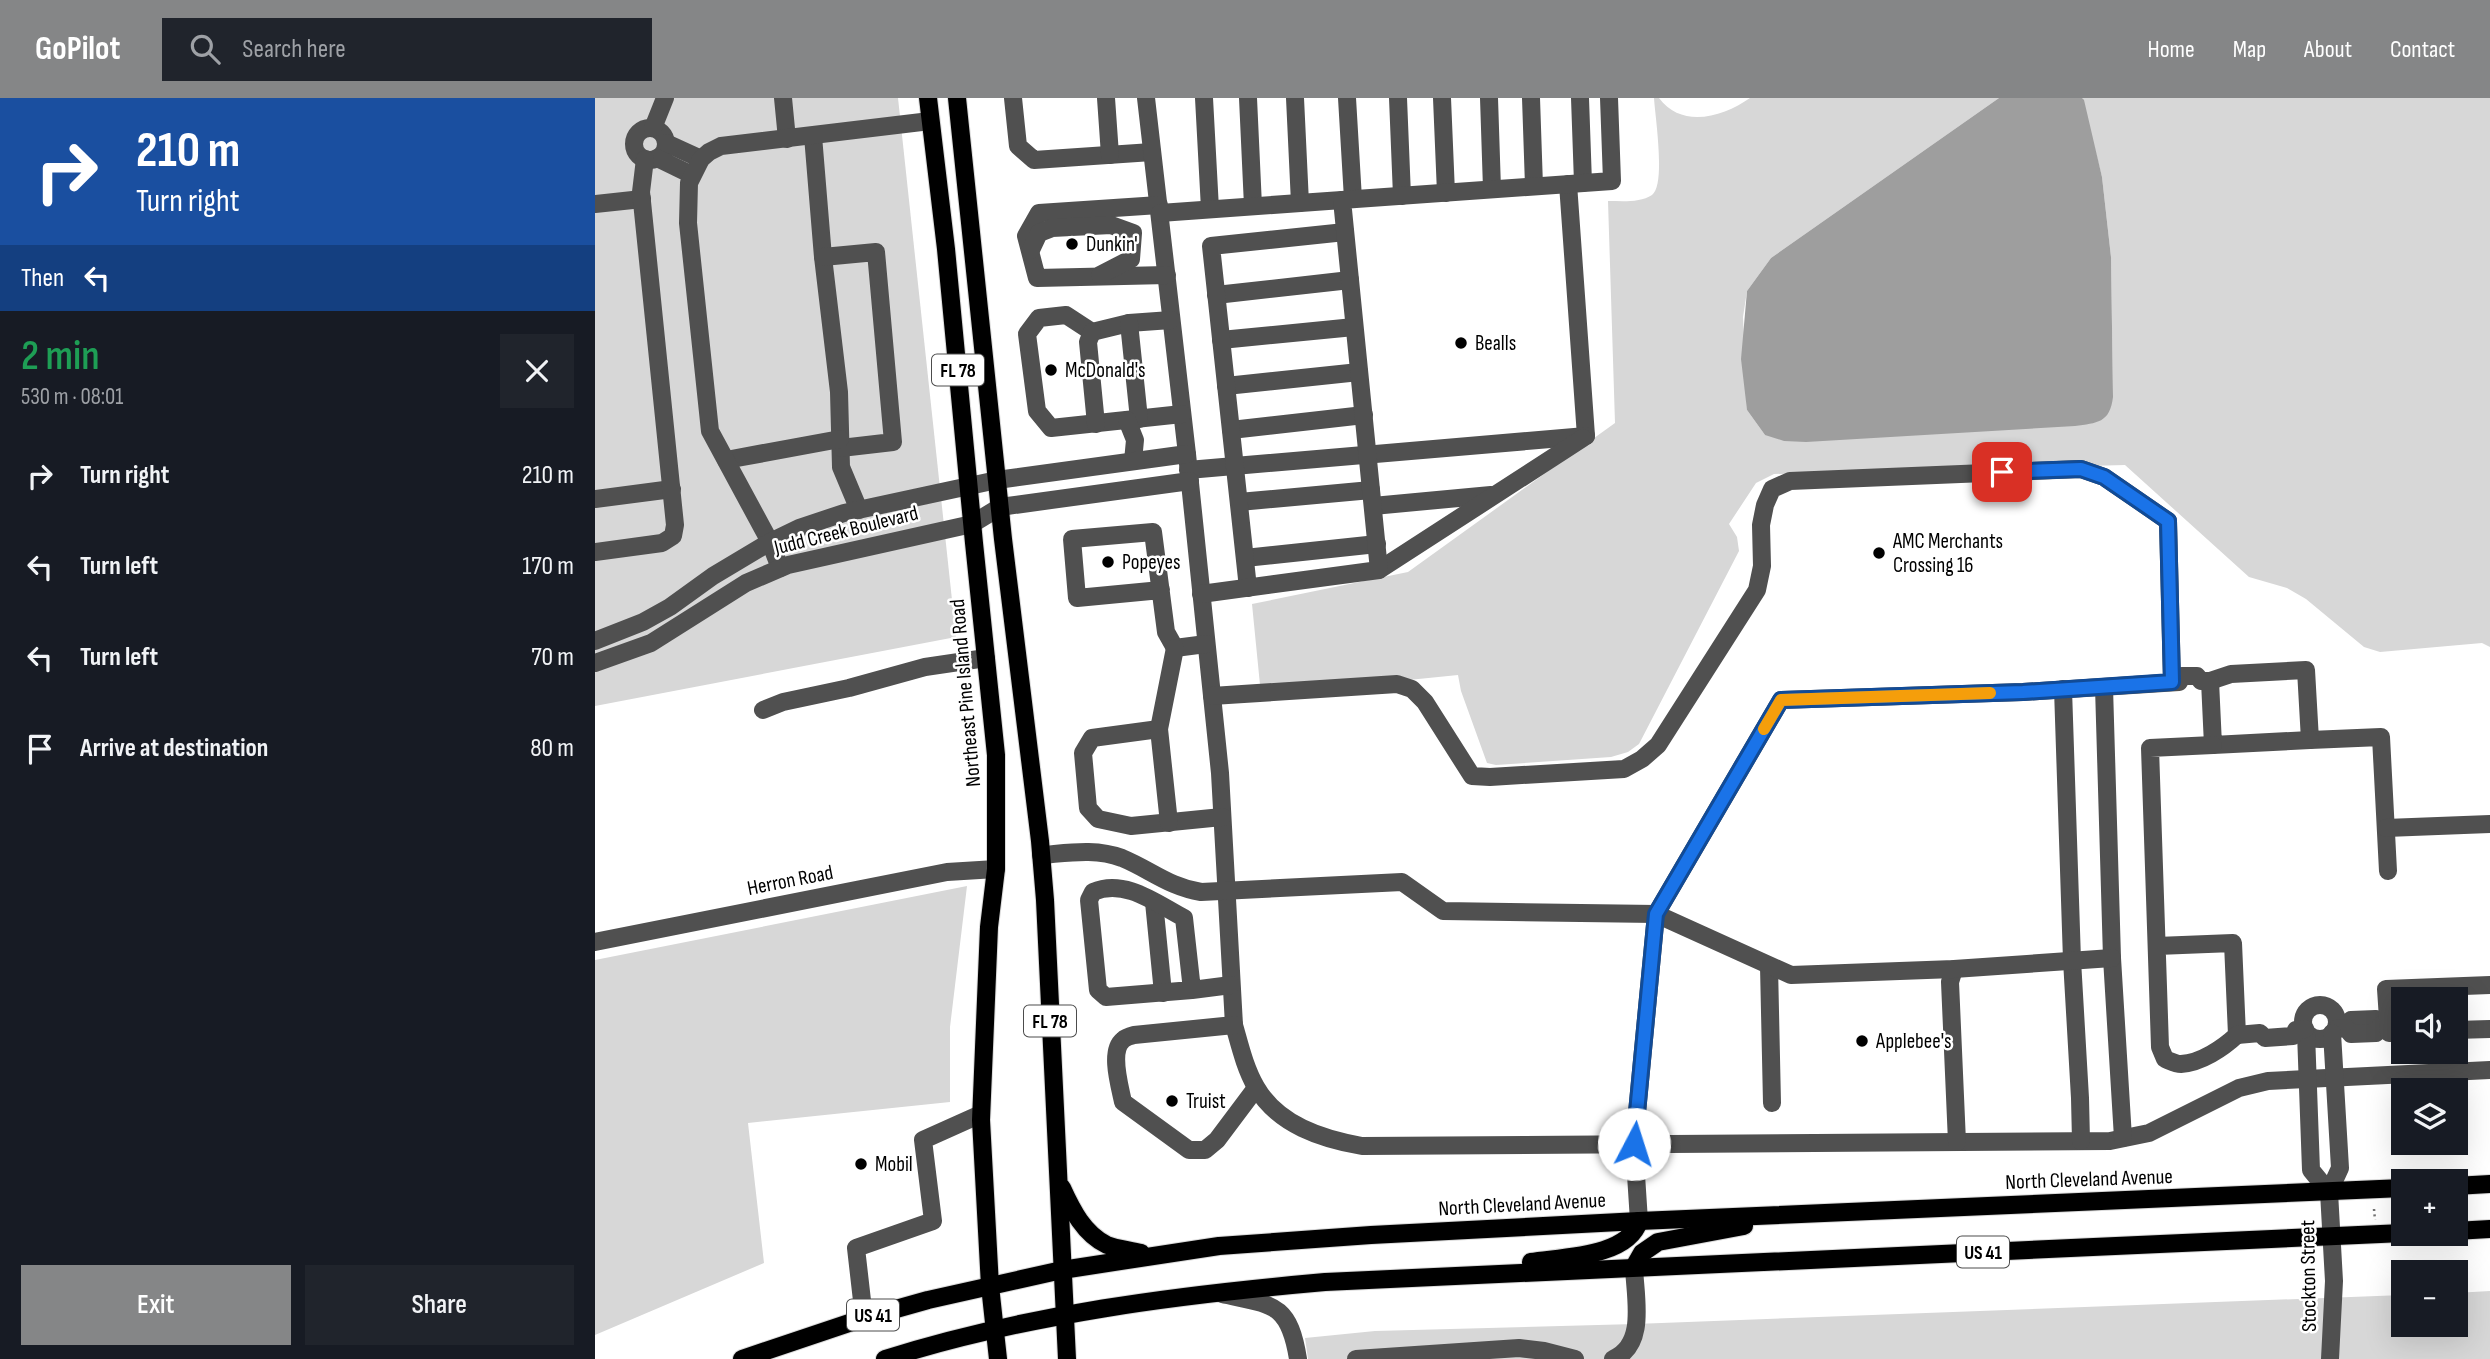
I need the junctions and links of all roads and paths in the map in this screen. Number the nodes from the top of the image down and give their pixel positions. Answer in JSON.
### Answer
{"nodes":[{"id":1,"x":665,"y":98,"type":"edge"},
{"id":2,"x":783,"y":98,"type":"edge"},
{"id":3,"x":928,"y":98,"type":"edge"},
{"id":4,"x":957,"y":98,"type":"edge"},
{"id":5,"x":1013,"y":98,"type":"edge"},
{"id":6,"x":1106,"y":98,"type":"edge"},
{"id":7,"x":1146,"y":98,"type":"edge"},
{"id":8,"x":1204,"y":98,"type":"edge"},
{"id":9,"x":1248,"y":98,"type":"edge"},
{"id":10,"x":1295,"y":98,"type":"edge"},
{"id":11,"x":1347,"y":98,"type":"edge"},
{"id":12,"x":1398,"y":98,"type":"edge"},
{"id":13,"x":1442,"y":98,"type":"edge"},
{"id":14,"x":1489,"y":98,"type":"edge"},
{"id":15,"x":1531,"y":98,"type":"edge"},
{"id":16,"x":1580,"y":98,"type":"edge"},
{"id":17,"x":1608,"y":98,"type":"edge"},
{"id":18,"x":930,"y":121,"type":"junction"},
{"id":19,"x":653,"y":128,"type":"junction"},
{"id":20,"x":813,"y":136,"type":"junction"},
{"id":21,"x":787,"y":139,"type":"junction"},
{"id":22,"x":1152,"y":152,"type":"junction"},
{"id":23,"x":656,"y":153,"type":"junction"},
{"id":24,"x":1110,"y":155,"type":"junction"},
{"id":25,"x":701,"y":159,"type":"junction"},
{"id":26,"x":692,"y":175,"type":"junction"},
{"id":27,"x":1576,"y":183,"type":"junction"},
{"id":28,"x":1534,"y":186,"type":"junction"},
{"id":29,"x":1492,"y":189,"type":"junction"},
{"id":30,"x":1445,"y":193,"type":"junction"},
{"id":31,"x":1402,"y":196,"type":"junction"},
{"id":32,"x":642,"y":199,"type":"junction"},
{"id":33,"x":1347,"y":200,"type":"junction"},
{"id":34,"x":1300,"y":203,"type":"junction"},
{"id":35,"x":595,"y":204,"type":"edge"},
{"id":36,"x":1253,"y":206,"type":"junction"},
{"id":37,"x":1159,"y":209,"type":"junction"},
{"id":38,"x":1210,"y":209,"type":"junction"},
{"id":39,"x":1345,"y":232,"type":"junction"},
{"id":40,"x":1030,"y":253,"type":"junction"},
{"id":41,"x":823,"y":257,"type":"junction"},
{"id":42,"x":1167,"y":275,"type":"junction"},
{"id":43,"x":1097,"y":276,"type":"junction"},
{"id":44,"x":1350,"y":280,"type":"junction"},
{"id":45,"x":1216,"y":295,"type":"junction"},
{"id":46,"x":1171,"y":320,"type":"junction"},
{"id":47,"x":1129,"y":323,"type":"junction"},
{"id":48,"x":1354,"y":327,"type":"junction"},
{"id":49,"x":1092,"y":332,"type":"junction"},
{"id":50,"x":1221,"y":340,"type":"junction"},
{"id":51,"x":1359,"y":372,"type":"junction"},
{"id":52,"x":1226,"y":386,"type":"junction"},
{"id":53,"x":1182,"y":414,"type":"junction"},
{"id":54,"x":1363,"y":415,"type":"junction"},
{"id":55,"x":1133,"y":419,"type":"junction"},
{"id":56,"x":1096,"y":424,"type":"junction"},
{"id":57,"x":1231,"y":430,"type":"junction"},
{"id":58,"x":1586,"y":436,"type":"junction"},
{"id":59,"x":840,"y":444,"type":"junction"},
{"id":60,"x":1368,"y":456,"type":"junction"},
{"id":61,"x":726,"y":460,"type":"junction"},
{"id":62,"x":1133,"y":461,"type":"junction"},
{"id":63,"x":1235,"y":466,"type":"junction"},
{"id":64,"x":1188,"y":468,"type":"junction"},
{"id":65,"x":997,"y":480,"type":"junction"},
{"id":66,"x":968,"y":486,"type":"junction"},
{"id":67,"x":672,"y":489,"type":"junction"},
{"id":68,"x":1496,"y":495,"type":"junction"},
{"id":69,"x":1372,"y":498,"type":"junction"},
{"id":70,"x":595,"y":499,"type":"edge"},
{"id":71,"x":1239,"y":502,"type":"junction"},
{"id":72,"x":1000,"y":507,"type":"junction"},
{"id":73,"x":859,"y":510,"type":"junction"},
{"id":74,"x":972,"y":524,"type":"junction"},
{"id":75,"x":770,"y":542,"type":"junction"},
{"id":76,"x":1377,"y":544,"type":"junction"},
{"id":77,"x":595,"y":552,"type":"edge"},
{"id":78,"x":1245,"y":558,"type":"junction"},
{"id":79,"x":780,"y":568,"type":"junction"},
{"id":80,"x":1379,"y":570,"type":"junction"},
{"id":81,"x":1248,"y":587,"type":"junction"},
{"id":82,"x":1161,"y":590,"type":"junction"},
{"id":83,"x":1201,"y":594,"type":"junction"},
{"id":84,"x":595,"y":641,"type":"edge"},
{"id":85,"x":1206,"y":644,"type":"junction"},
{"id":86,"x":1175,"y":648,"type":"junction"},
{"id":87,"x":986,"y":658,"type":"junction"},
{"id":88,"x":595,"y":663,"type":"edge"},
{"id":89,"x":2205,"y":681,"type":"junction"},
{"id":90,"x":2176,"y":682,"type":"junction"},
{"id":91,"x":2104,"y":687,"type":"junction"},
{"id":92,"x":2063,"y":689,"type":"junction"},
{"id":93,"x":1212,"y":696,"type":"junction"},
{"id":94,"x":763,"y":710,"type":"dead end"},
{"id":95,"x":1159,"y":729,"type":"junction"},
{"id":96,"x":2310,"y":740,"type":"junction"},
{"id":97,"x":2213,"y":745,"type":"junction"},
{"id":98,"x":1222,"y":817,"type":"junction"},
{"id":99,"x":1169,"y":823,"type":"junction"},
{"id":100,"x":2490,"y":824,"type":"edge"},
{"id":101,"x":2386,"y":828,"type":"junction"},
{"id":102,"x":1041,"y":855,"type":"junction"},
{"id":103,"x":996,"y":869,"type":"junction"},
{"id":104,"x":2388,"y":871,"type":"dead end"},
{"id":105,"x":1226,"y":890,"type":"junction"},
{"id":106,"x":1154,"y":902,"type":"junction"},
{"id":107,"x":1656,"y":914,"type":"junction"},
{"id":108,"x":595,"y":942,"type":"edge"},
{"id":109,"x":2157,"y":946,"type":"junction"},
{"id":110,"x":2112,"y":958,"type":"junction"},
{"id":111,"x":2072,"y":960,"type":"junction"},
{"id":112,"x":1769,"y":966,"type":"junction"},
{"id":113,"x":1954,"y":969,"type":"junction"},
{"id":114,"x":1231,"y":985,"type":"junction"},
{"id":115,"x":2490,"y":985,"type":"edge"},
{"id":116,"x":1192,"y":990,"type":"junction"},
{"id":117,"x":1163,"y":993,"type":"junction"},
{"id":118,"x":1234,"y":1025,"type":"junction"},
{"id":119,"x":2390,"y":1028,"type":"edge"},
{"id":120,"x":2490,"y":1029,"type":"edge"},
{"id":121,"x":2338,"y":1030,"type":"junction"},
{"id":122,"x":2468,"y":1030,"type":"edge"},
{"id":123,"x":2303,"y":1031,"type":"junction"},
{"id":124,"x":2237,"y":1035,"type":"junction"},
{"id":125,"x":2490,"y":1070,"type":"edge"},
{"id":126,"x":2335,"y":1078,"type":"junction"},
{"id":127,"x":2308,"y":1079,"type":"junction"},
{"id":128,"x":1256,"y":1088,"type":"junction"},
{"id":129,"x":1772,"y":1103,"type":"dead end"},
{"id":130,"x":981,"y":1114,"type":"junction"},
{"id":131,"x":2123,"y":1138,"type":"junction"},
{"id":132,"x":2081,"y":1141,"type":"junction"},
{"id":133,"x":1957,"y":1142,"type":"junction"},
{"id":134,"x":1634,"y":1144,"type":"junction"},
{"id":135,"x":1057,"y":1179,"type":"junction"},
{"id":136,"x":2490,"y":1184,"type":"edge"},
{"id":137,"x":2468,"y":1185,"type":"edge"},
{"id":138,"x":2391,"y":1189,"type":"edge"},
{"id":139,"x":2329,"y":1192,"type":"junction"},
{"id":140,"x":1805,"y":1214,"type":"junction"},
{"id":141,"x":1639,"y":1221,"type":"junction"},
{"id":142,"x":2490,"y":1229,"type":"edge"},
{"id":143,"x":2468,"y":1230,"type":"edge"},
{"id":144,"x":2391,"y":1234,"type":"edge"},
{"id":145,"x":2331,"y":1236,"type":"junction"},
{"id":146,"x":1151,"y":1256,"type":"junction"},
{"id":147,"x":1634,"y":1267,"type":"junction"},
{"id":148,"x":1062,"y":1270,"type":"junction"},
{"id":149,"x":1450,"y":1276,"type":"junction"},
{"id":150,"x":990,"y":1286,"type":"junction"},
{"id":151,"x":1215,"y":1293,"type":"junction"},
{"id":152,"x":1065,"y":1315,"type":"junction"},
{"id":153,"x":864,"y":1318,"type":"junction"},
{"id":154,"x":995,"y":1330,"type":"junction"},
{"id":155,"x":1454,"y":1356,"type":"edge"},
{"id":156,"x":742,"y":1359,"type":"edge"},
{"id":157,"x":885,"y":1359,"type":"edge"},
{"id":158,"x":998,"y":1359,"type":"edge"},
{"id":159,"x":1067,"y":1359,"type":"edge"},
{"id":160,"x":1298,"y":1359,"type":"edge"},
{"id":161,"x":1356,"y":1359,"type":"edge"},
{"id":162,"x":1575,"y":1359,"type":"edge"},
{"id":163,"x":1613,"y":1359,"type":"edge"},
{"id":164,"x":2330,"y":1359,"type":"edge"}],
"edges":[{"from":1,"to":19,"type":"street"},
{"from":2,"to":21,"type":"street"},
{"from":3,"to":18,"type":"main road","name":"Northeast Pine Island Road","number":"FL 78"},
{"from":4,"to":65,"type":"main road","number":"FL 78"},
{"from":5,"to":24,"type":"street"},
{"from":6,"to":24,"type":"street"},
{"from":7,"to":22,"type":"street"},
{"from":8,"to":38,"type":"street"},
{"from":9,"to":36,"type":"street"},
{"from":10,"to":34,"type":"street"},
{"from":11,"to":33,"type":"street"},
{"from":12,"to":31,"type":"street"},
{"from":13,"to":30,"type":"street"},
{"from":14,"to":29,"type":"street"},
{"from":15,"to":28,"type":"street"},
{"from":16,"to":27,"type":"street"},
{"from":17,"to":27,"type":"street"},
{"from":18,"to":20,"type":"street"},
{"from":18,"to":66,"type":"main road","name":"Northeast Pine Island Road","number":"FL 78"},
{"from":19,"to":23,"type":"street"},
{"from":19,"to":23,"type":"street"},
{"from":20,"to":21,"type":"street"},
{"from":20,"to":41,"type":"street"},
{"from":21,"to":25,"type":"street"},
{"from":22,"to":24,"type":"street"},
{"from":22,"to":37,"type":"street"},
{"from":23,"to":25,"type":"street"},
{"from":23,"to":26,"type":"street"},
{"from":23,"to":32,"type":"street"},
{"from":25,"to":26,"type":"street"},
{"from":26,"to":61,"type":"street"},
{"from":27,"to":28,"type":"street"},
{"from":27,"to":58,"type":"street"},
{"from":28,"to":29,"type":"street"},
{"from":29,"to":30,"type":"street"},
{"from":30,"to":31,"type":"street"},
{"from":31,"to":33,"type":"street"},
{"from":32,"to":35,"type":"street"},
{"from":32,"to":67,"type":"street"},
{"from":33,"to":34,"type":"street"},
{"from":33,"to":39,"type":"street"},
{"from":34,"to":36,"type":"street"},
{"from":36,"to":38,"type":"street"},
{"from":37,"to":38,"type":"street"},
{"from":37,"to":40,"type":"street"},
{"from":37,"to":42,"type":"street"},
{"from":39,"to":44,"type":"street"},
{"from":39,"to":45,"type":"street"},
{"from":40,"to":43,"type":"street"},
{"from":40,"to":43,"type":"street"},
{"from":41,"to":59,"type":"street"},
{"from":41,"to":59,"type":"street"},
{"from":42,"to":43,"type":"street"},
{"from":42,"to":46,"type":"street"},
{"from":44,"to":45,"type":"street"},
{"from":44,"to":48,"type":"street"},
{"from":45,"to":50,"type":"street"},
{"from":46,"to":47,"type":"street"},
{"from":46,"to":53,"type":"street"},
{"from":47,"to":49,"type":"street"},
{"from":47,"to":55,"type":"street"},
{"from":48,"to":50,"type":"street"},
{"from":48,"to":51,"type":"street"},
{"from":49,"to":56,"type":"street"},
{"from":49,"to":56,"type":"street"},
{"from":50,"to":52,"type":"street"},
{"from":51,"to":52,"type":"street"},
{"from":51,"to":54,"type":"street"},
{"from":52,"to":57,"type":"street"},
{"from":53,"to":55,"type":"street"},
{"from":53,"to":64,"type":"street"},
{"from":54,"to":57,"type":"street"},
{"from":54,"to":60,"type":"street"},
{"from":55,"to":56,"type":"street"},
{"from":55,"to":62,"type":"street"},
{"from":57,"to":63,"type":"street"},
{"from":58,"to":60,"type":"street"},
{"from":58,"to":68,"type":"street"},
{"from":59,"to":61,"type":"street"},
{"from":59,"to":73,"type":"street"},
{"from":60,"to":63,"type":"street"},
{"from":60,"to":69,"type":"street"},
{"from":61,"to":75,"type":"street"},
{"from":62,"to":64,"type":"street","name":"Judd Creek Boulevard"},
{"from":62,"to":65,"type":"street","name":"Judd Creek Boulevard"},
{"from":63,"to":64,"type":"street"},
{"from":63,"to":71,"type":"street"},
{"from":64,"to":72,"type":"street"},
{"from":64,"to":83,"type":"street"},
{"from":65,"to":66,"type":"street","name":"Judd Creek Boulevard"},
{"from":65,"to":72,"type":"main road","number":"FL 78"},
{"from":66,"to":73,"type":"street","name":"Judd Creek Boulevard"},
{"from":66,"to":74,"type":"main road","name":"Northeast Pine Island Road","number":"FL 78"},
{"from":67,"to":70,"type":"street"},
{"from":67,"to":77,"type":"street"},
{"from":68,"to":69,"type":"street"},
{"from":68,"to":80,"type":"street"},
{"from":69,"to":71,"type":"street"},
{"from":69,"to":76,"type":"street"},
{"from":71,"to":78,"type":"street"},
{"from":72,"to":74,"type":"street","name":"Judd Creek Boulevard"},
{"from":72,"to":102,"type":"main road","number":"FL 78"},
{"from":73,"to":75,"type":"street","name":"Judd Creek Boulevard"},
{"from":74,"to":79,"type":"street","name":"Judd Creek Boulevard"},
{"from":74,"to":87,"type":"main road","name":"Northeast Pine Island Road","number":"FL 78"},
{"from":75,"to":79,"type":"street"},
{"from":75,"to":84,"type":"street","name":"Judd Creek Boulevard"},
{"from":76,"to":78,"type":"street"},
{"from":76,"to":80,"type":"street"},
{"from":78,"to":81,"type":"street"},
{"from":79,"to":88,"type":"street","name":"Judd Creek Boulevard"},
{"from":80,"to":81,"type":"street"},
{"from":81,"to":83,"type":"street"},
{"from":82,"to":82,"type":"street"},
{"from":82,"to":86,"type":"street"},
{"from":83,"to":85,"type":"street"},
{"from":85,"to":86,"type":"street"},
{"from":85,"to":93,"type":"street"},
{"from":86,"to":95,"type":"street"},
{"from":87,"to":94,"type":"street"},
{"from":87,"to":103,"type":"main road","name":"Northeast Pine Island Road","number":"FL 78"},
{"from":89,"to":90,"type":"street"},
{"from":89,"to":96,"type":"street"},
{"from":89,"to":97,"type":"street"},
{"from":90,"to":91,"type":"street"},
{"from":90,"to":93,"type":"street"},
{"from":91,"to":92,"type":"street"},
{"from":91,"to":110,"type":"street"},
{"from":92,"to":107,"type":"street"},
{"from":92,"to":111,"type":"street"},
{"from":93,"to":98,"type":"street"},
{"from":95,"to":99,"type":"street"},
{"from":95,"to":99,"type":"street"},
{"from":96,"to":97,"type":"street"},
{"from":96,"to":101,"type":"street"},
{"from":97,"to":109,"type":"street"},
{"from":98,"to":99,"type":"street"},
{"from":98,"to":105,"type":"street"},
{"from":100,"to":101,"type":"street"},
{"from":101,"to":104,"type":"street"},
{"from":102,"to":105,"type":"street"},
{"from":102,"to":135,"type":"main road","number":"FL 78"},
{"from":103,"to":108,"type":"street","name":"Herron Road"},
{"from":103,"to":130,"type":"main road","name":"Northeast Pine Island Road","number":"FL 78"},
{"from":105,"to":107,"type":"street"},
{"from":105,"to":114,"type":"street"},
{"from":106,"to":116,"type":"street"},
{"from":106,"to":117,"type":"street"},
{"from":106,"to":117,"type":"street"},
{"from":107,"to":112,"type":"street"},
{"from":107,"to":134,"type":"street"},
{"from":109,"to":124,"type":"street"},
{"from":109,"to":124,"type":"street"},
{"from":110,"to":111,"type":"street"},
{"from":110,"to":131,"type":"street"},
{"from":111,"to":113,"type":"street"},
{"from":111,"to":132,"type":"street"},
{"from":112,"to":113,"type":"street"},
{"from":112,"to":129,"type":"street"},
{"from":113,"to":133,"type":"street"},
{"from":114,"to":116,"type":"street"},
{"from":114,"to":118,"type":"street"},
{"from":115,"to":119,"type":"street"},
{"from":116,"to":117,"type":"street"},
{"from":118,"to":128,"type":"street"},
{"from":118,"to":128,"type":"street"},
{"from":119,"to":121,"type":"street"},
{"from":120,"to":122,"type":"street"},
{"from":121,"to":123,"type":"street"},
{"from":121,"to":123,"type":"street"},
{"from":121,"to":126,"type":"street"},
{"from":123,"to":124,"type":"street"},
{"from":123,"to":127,"type":"street"},
{"from":125,"to":126,"type":"street"},
{"from":126,"to":127,"type":"street"},
{"from":126,"to":139,"type":"street"},
{"from":127,"to":131,"type":"street"},
{"from":127,"to":139,"type":"street"},
{"from":128,"to":134,"type":"street"},
{"from":130,"to":150,"type":"main road","name":"Northeast Pine Island Road","number":"FL 78"},
{"from":130,"to":153,"type":"street"},
{"from":131,"to":132,"type":"street"},
{"from":132,"to":133,"type":"street"},
{"from":133,"to":134,"type":"street"},
{"from":134,"to":141,"type":"street"},
{"from":135,"to":146,"type":"main road"},
{"from":135,"to":148,"type":"main road","number":"FL 78"},
{"from":136,"to":137,"type":"main road"},
{"from":138,"to":139,"type":"main road","name":"North Cleveland Avenue","number":"US 41"},
{"from":139,"to":140,"type":"main road","name":"North Cleveland Avenue","number":"US 41"},
{"from":139,"to":145,"type":"street","name":"Stockton Street"},
{"from":140,"to":141,"type":"main road","name":"North Cleveland Avenue","number":"US 41"},
{"from":140,"to":147,"type":"main road"},
{"from":141,"to":146,"type":"main road","name":"North Cleveland Avenue","number":"US 41"},
{"from":141,"to":149,"type":"main road"},
{"from":142,"to":143,"type":"main road"},
{"from":144,"to":145,"type":"main road","number":"US 41"},
{"from":145,"to":147,"type":"main road","number":"US 41"},
{"from":145,"to":164,"type":"street","name":"Stockton Street"},
{"from":146,"to":148,"type":"main road","name":"North Cleveland Avenue","number":"US 41"},
{"from":147,"to":149,"type":"main road","number":"US 41"},
{"from":147,"to":163,"type":"street"},
{"from":148,"to":150,"type":"main road","name":"North Cleveland Avenue","number":"US 41"},
{"from":148,"to":152,"type":"main road","number":"FL 78"},
{"from":149,"to":151,"type":"main road","number":"US 41"},
{"from":150,"to":153,"type":"main road","name":"North Cleveland Avenue","number":"US 41"},
{"from":150,"to":154,"type":"main road","number":"FL 78"},
{"from":151,"to":152,"type":"main road","number":"US 41"},
{"from":151,"to":160,"type":"street"},
{"from":152,"to":154,"type":"main road","number":"US 41"},
{"from":152,"to":159,"type":"main road","number":"FL 78"},
{"from":153,"to":156,"type":"main road","name":"North Cleveland Avenue","number":"US 41"},
{"from":154,"to":157,"type":"main road","number":"US 41"},
{"from":154,"to":158,"type":"main road","number":"FL 78"},
{"from":155,"to":161,"type":"street"},
{"from":155,"to":162,"type":"street"}]}
